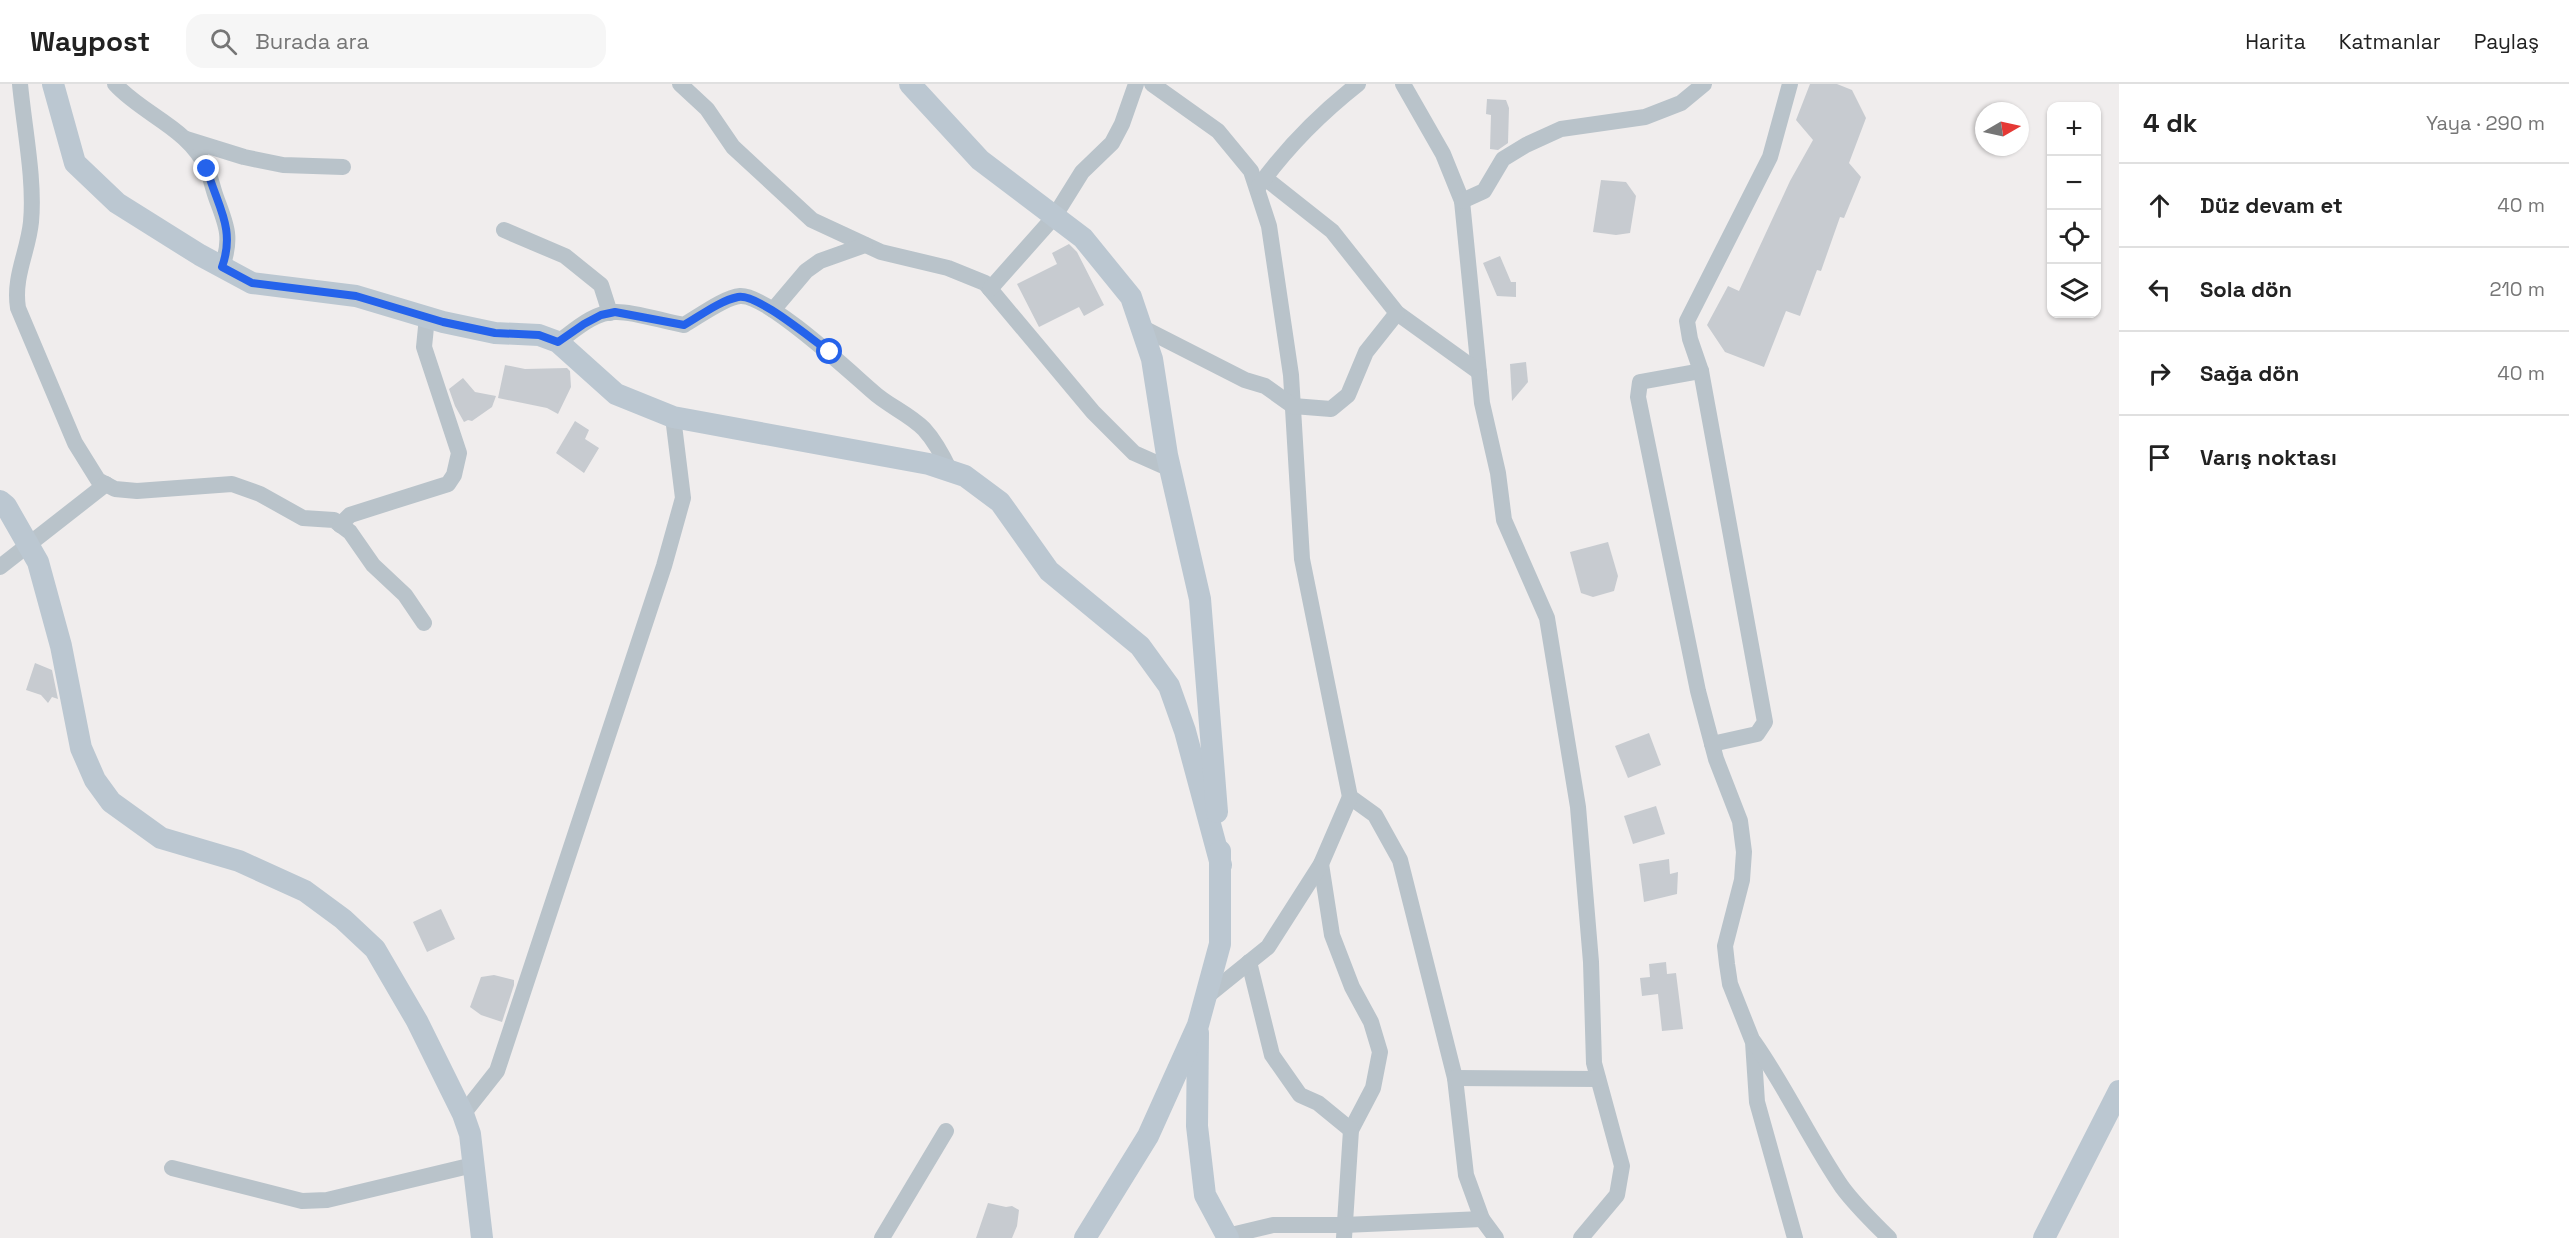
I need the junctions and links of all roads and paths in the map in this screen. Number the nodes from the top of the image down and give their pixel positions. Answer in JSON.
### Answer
{"nodes":[{"id":1,"x":20,"y":84,"type":"edge"},
{"id":2,"x":52,"y":84,"type":"edge"},
{"id":3,"x":115,"y":84,"type":"edge"},
{"id":4,"x":680,"y":84,"type":"edge"},
{"id":5,"x":910,"y":84,"type":"edge"},
{"id":6,"x":1136,"y":84,"type":"edge"},
{"id":7,"x":1152,"y":84,"type":"edge"},
{"id":8,"x":1358,"y":84,"type":"edge"},
{"id":9,"x":1403,"y":84,"type":"edge"},
{"id":10,"x":1704,"y":84,"type":"edge"},
{"id":11,"x":1790,"y":84,"type":"edge"},
{"id":12,"x":184,"y":139,"type":"junction"},
{"id":13,"x":343,"y":167,"type":"dead end"},
{"id":14,"x":1261,"y":183,"type":"junction"},
{"id":15,"x":1462,"y":201,"type":"junction"},
{"id":16,"x":1054,"y":217,"type":"junction"},
{"id":17,"x":504,"y":230,"type":"dead end"},
{"id":18,"x":865,"y":245,"type":"junction"},
{"id":19,"x":222,"y":267,"type":"junction"},
{"id":20,"x":990,"y":289,"type":"junction"},
{"id":21,"x":773,"y":310,"type":"junction"},
{"id":22,"x":609,"y":313,"type":"junction"},
{"id":23,"x":1397,"y":313,"type":"junction"},
{"id":24,"x":427,"y":317,"type":"junction"},
{"id":25,"x":1141,"y":327,"type":"junction"},
{"id":26,"x":558,"y":342,"type":"junction"},
{"id":27,"x":1701,"y":371,"type":"junction"},
{"id":28,"x":1479,"y":372,"type":"junction"},
{"id":29,"x":1293,"y":406,"type":"junction"},
{"id":30,"x":673,"y":417,"type":"junction"},
{"id":31,"x":1170,"y":469,"type":"junction"},
{"id":32,"x":950,"y":471,"type":"junction"},
{"id":33,"x":106,"y":484,"type":"junction"},
{"id":34,"x":0,"y":501,"type":"edge"},
{"id":35,"x":340,"y":525,"type":"junction"},
{"id":36,"x":28,"y":545,"type":"junction"},
{"id":37,"x":0,"y":567,"type":"edge"},
{"id":38,"x":424,"y":623,"type":"dead end"},
{"id":39,"x":1712,"y":744,"type":"junction"},
{"id":40,"x":1350,"y":797,"type":"junction"},
{"id":41,"x":1321,"y":864,"type":"junction"},
{"id":42,"x":1221,"y":865,"type":"junction"},
{"id":43,"x":1249,"y":962,"type":"junction"},
{"id":44,"x":1206,"y":997,"type":"junction"},
{"id":45,"x":1198,"y":1025,"type":"junction"},
{"id":46,"x":1753,"y":1042,"type":"junction"},
{"id":47,"x":1455,"y":1078,"type":"junction"},
{"id":48,"x":1598,"y":1079,"type":"junction"},
{"id":49,"x":2119,"y":1091,"type":"edge"},
{"id":50,"x":463,"y":1114,"type":"junction"},
{"id":51,"x":1350,"y":1130,"type":"junction"},
{"id":52,"x":946,"y":1131,"type":"dead end"},
{"id":53,"x":472,"y":1166,"type":"junction"},
{"id":54,"x":172,"y":1167,"type":"dead end"},
{"id":55,"x":1482,"y":1219,"type":"junction"},
{"id":56,"x":1344,"y":1232,"type":"edge"},
{"id":57,"x":1228,"y":1237,"type":"edge"},
{"id":58,"x":482,"y":1238,"type":"edge"},
{"id":59,"x":882,"y":1238,"type":"edge"},
{"id":60,"x":1085,"y":1238,"type":"edge"},
{"id":61,"x":1496,"y":1238,"type":"edge"},
{"id":62,"x":1581,"y":1238,"type":"edge"},
{"id":63,"x":1795,"y":1238,"type":"edge"},
{"id":64,"x":1889,"y":1238,"type":"edge"},
{"id":65,"x":2044,"y":1238,"type":"edge"}],
"edges":[{"from":1,"to":33,"type":"street"},
{"from":2,"to":19,"type":"street"},
{"from":3,"to":12,"type":"street"},
{"from":4,"to":18,"type":"street"},
{"from":5,"to":16,"type":"street"},
{"from":6,"to":16,"type":"street"},
{"from":7,"to":14,"type":"street"},
{"from":8,"to":14,"type":"street"},
{"from":9,"to":15,"type":"street"},
{"from":10,"to":15,"type":"street"},
{"from":11,"to":27,"type":"street"},
{"from":12,"to":13,"type":"street"},
{"from":12,"to":19,"type":"street"},
{"from":14,"to":23,"type":"street"},
{"from":14,"to":29,"type":"street"},
{"from":15,"to":28,"type":"street"},
{"from":16,"to":20,"type":"street"},
{"from":16,"to":25,"type":"street"},
{"from":17,"to":22,"type":"street"},
{"from":18,"to":20,"type":"street"},
{"from":18,"to":21,"type":"street"},
{"from":19,"to":24,"type":"street"},
{"from":20,"to":31,"type":"street"},
{"from":21,"to":22,"type":"street"},
{"from":21,"to":32,"type":"street"},
{"from":22,"to":26,"type":"street"},
{"from":23,"to":28,"type":"street"},
{"from":23,"to":29,"type":"street"},
{"from":24,"to":26,"type":"street"},
{"from":24,"to":35,"type":"street"},
{"from":25,"to":29,"type":"street"},
{"from":25,"to":31,"type":"street"},
{"from":26,"to":30,"type":"street"},
{"from":27,"to":39,"type":"street"},
{"from":27,"to":39,"type":"street"},
{"from":28,"to":48,"type":"street"},
{"from":29,"to":40,"type":"street"},
{"from":30,"to":32,"type":"street"},
{"from":30,"to":50,"type":"street"},
{"from":31,"to":42,"type":"street"},
{"from":32,"to":42,"type":"street"},
{"from":33,"to":35,"type":"street"},
{"from":33,"to":36,"type":"street"},
{"from":34,"to":36,"type":"street"},
{"from":35,"to":38,"type":"street"},
{"from":36,"to":37,"type":"street"},
{"from":36,"to":50,"type":"street"},
{"from":39,"to":46,"type":"street"},
{"from":40,"to":41,"type":"street"},
{"from":40,"to":47,"type":"street"},
{"from":41,"to":43,"type":"street"},
{"from":41,"to":51,"type":"street"},
{"from":42,"to":44,"type":"street"},
{"from":43,"to":44,"type":"street"},
{"from":43,"to":51,"type":"street"},
{"from":44,"to":45,"type":"street"},
{"from":45,"to":57,"type":"street"},
{"from":45,"to":60,"type":"street"},
{"from":46,"to":63,"type":"street"},
{"from":46,"to":64,"type":"street"},
{"from":47,"to":48,"type":"street"},
{"from":47,"to":55,"type":"street"},
{"from":48,"to":62,"type":"street"},
{"from":49,"to":65,"type":"street"},
{"from":50,"to":53,"type":"street"},
{"from":51,"to":56,"type":"street"},
{"from":52,"to":59,"type":"street"},
{"from":53,"to":54,"type":"street"},
{"from":53,"to":58,"type":"street"},
{"from":55,"to":56,"type":"street"},
{"from":55,"to":61,"type":"street"},
{"from":56,"to":57,"type":"street"}]}
